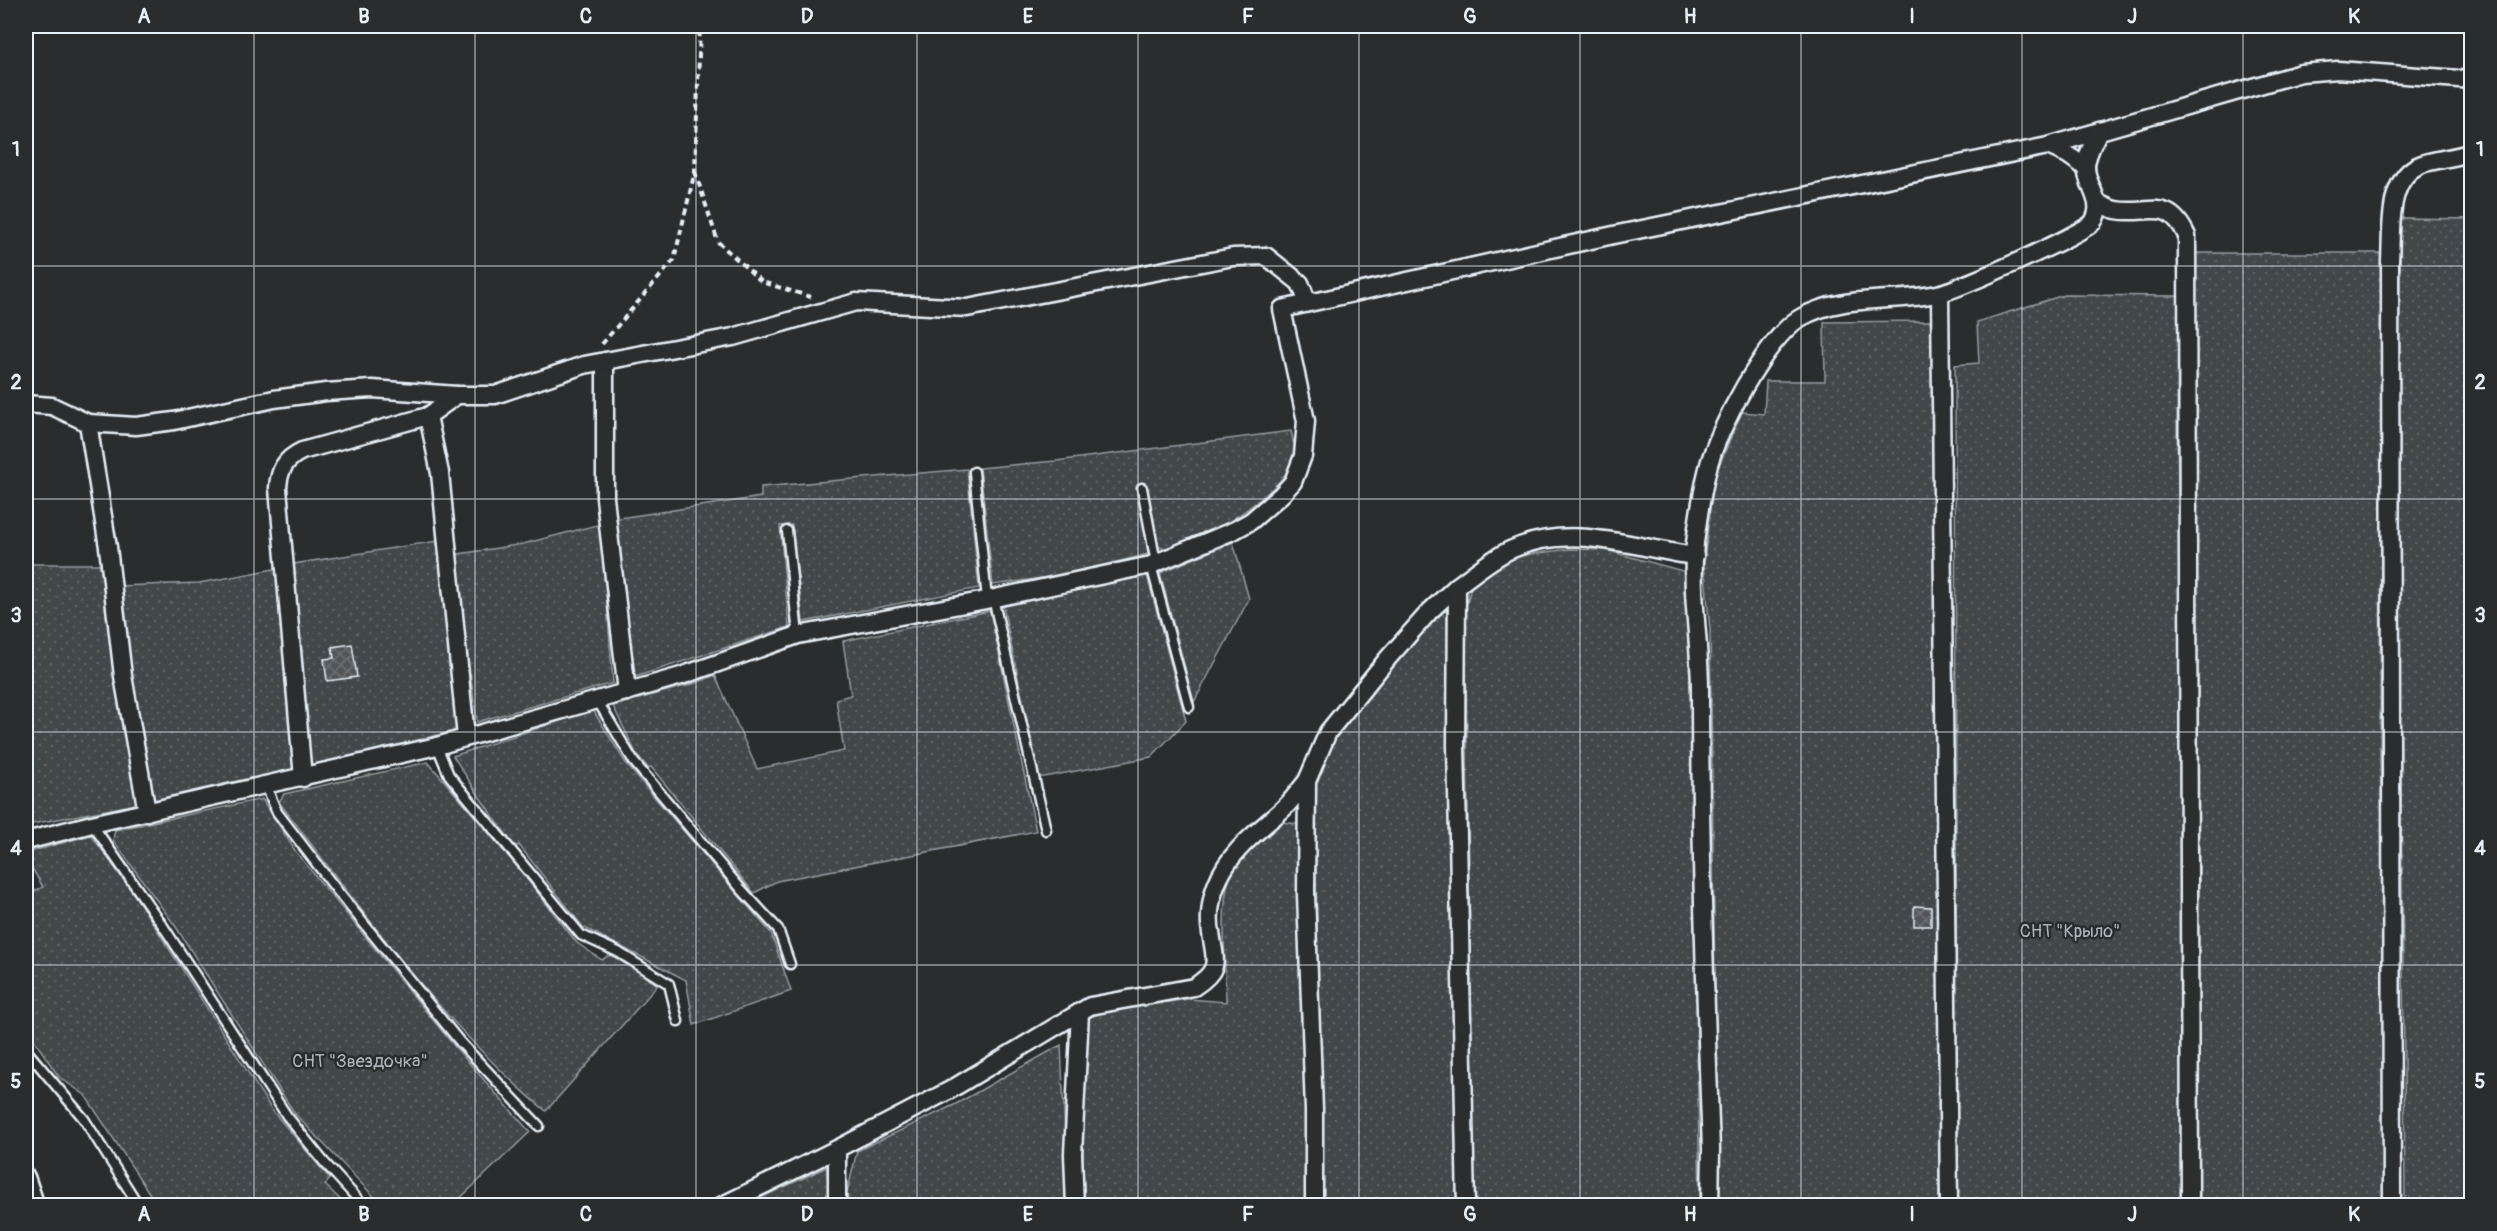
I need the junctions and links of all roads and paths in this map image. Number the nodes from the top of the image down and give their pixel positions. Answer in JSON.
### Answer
{"nodes":[{"id":1,"x":700,"y":26,"type":"edge"},
{"id":2,"x":2472,"y":80,"type":"edge"},
{"id":3,"x":2099,"y":131,"type":"junction"},
{"id":4,"x":2048,"y":146,"type":"junction"},
{"id":5,"x":2472,"y":152,"type":"edge"},
{"id":6,"x":2086,"y":168,"type":"junction"},
{"id":7,"x":695,"y":171,"type":"junction"},
{"id":8,"x":2098,"y":203,"type":"junction"},
{"id":9,"x":1940,"y":294,"type":"junction"},
{"id":10,"x":1308,"y":303,"type":"junction"},
{"id":11,"x":840,"y":306,"type":"junction"},
{"id":12,"x":605,"y":361,"type":"junction"},
{"id":13,"x":584,"y":365,"type":"junction"},
{"id":14,"x":457,"y":395,"type":"junction"},
{"id":15,"x":26,"y":404,"type":"edge"},
{"id":16,"x":428,"y":416,"type":"junction"},
{"id":17,"x":88,"y":423,"type":"junction"},
{"id":18,"x":974,"y":472,"type":"dead end"},
{"id":19,"x":1143,"y":489,"type":"dead end"},
{"id":20,"x":787,"y":531,"type":"dead end"},
{"id":21,"x":1695,"y":556,"type":"junction"},
{"id":22,"x":1153,"y":564,"type":"junction"},
{"id":23,"x":1457,"y":586,"type":"junction"},
{"id":24,"x":990,"y":599,"type":"junction"},
{"id":25,"x":798,"y":635,"type":"junction"},
{"id":26,"x":627,"y":692,"type":"junction"},
{"id":27,"x":597,"y":700,"type":"junction"},
{"id":28,"x":1189,"y":707,"type":"dead end"},
{"id":29,"x":466,"y":737,"type":"junction"},
{"id":30,"x":437,"y":746,"type":"junction"},
{"id":31,"x":303,"y":778,"type":"junction"},
{"id":32,"x":1307,"y":781,"type":"junction"},
{"id":33,"x":266,"y":786,"type":"junction"},
{"id":34,"x":147,"y":812,"type":"junction"},
{"id":35,"x":92,"y":824,"type":"junction"},
{"id":36,"x":1046,"y":830,"type":"dead end"},
{"id":37,"x":26,"y":841,"type":"edge"},
{"id":38,"x":790,"y":964,"type":"dead end"},
{"id":39,"x":1080,"y":1012,"type":"junction"},
{"id":40,"x":678,"y":1021,"type":"dead end"},
{"id":41,"x":26,"y":1050,"type":"edge"},
{"id":42,"x":539,"y":1126,"type":"dead end"},
{"id":43,"x":837,"y":1149,"type":"junction"},
{"id":44,"x":26,"y":1177,"type":"edge"},
{"id":45,"x":36,"y":1206,"type":"edge"},
{"id":46,"x":138,"y":1206,"type":"edge"},
{"id":47,"x":364,"y":1206,"type":"edge"},
{"id":48,"x":721,"y":1206,"type":"edge"},
{"id":49,"x":837,"y":1206,"type":"edge"},
{"id":50,"x":1075,"y":1206,"type":"edge"},
{"id":51,"x":1314,"y":1206,"type":"edge"},
{"id":52,"x":1466,"y":1206,"type":"edge"},
{"id":53,"x":1710,"y":1206,"type":"edge"},
{"id":54,"x":1948,"y":1206,"type":"edge"},
{"id":55,"x":2190,"y":1206,"type":"edge"},
{"id":56,"x":2392,"y":1206,"type":"edge"}],
"edges":[{"from":1,"to":7,"type":"path"},
{"from":2,"to":3,"type":"street"},
{"from":3,"to":4,"type":"street"},
{"from":3,"to":6,"type":"street"},
{"from":4,"to":6,"type":"street"},
{"from":4,"to":10,"type":"street"},
{"from":5,"to":56,"type":"street"},
{"from":6,"to":8,"type":"street"},
{"from":7,"to":11,"type":"path"},
{"from":7,"to":13,"type":"path"},
{"from":8,"to":9,"type":"street"},
{"from":8,"to":55,"type":"street"},
{"from":9,"to":21,"type":"street"},
{"from":9,"to":54,"type":"street"},
{"from":10,"to":11,"type":"street"},
{"from":10,"to":22,"type":"street"},
{"from":11,"to":12,"type":"street"},
{"from":12,"to":13,"type":"street"},
{"from":12,"to":26,"type":"street"},
{"from":13,"to":14,"type":"street"},
{"from":14,"to":16,"type":"street"},
{"from":14,"to":17,"type":"street"},
{"from":15,"to":17,"type":"street"},
{"from":16,"to":29,"type":"street"},
{"from":16,"to":31,"type":"street"},
{"from":17,"to":34,"type":"street"},
{"from":18,"to":24,"type":"lane"},
{"from":19,"to":22,"type":"lane"},
{"from":20,"to":25,"type":"lane"},
{"from":21,"to":23,"type":"street"},
{"from":21,"to":53,"type":"street"},
{"from":22,"to":24,"type":"street"},
{"from":22,"to":28,"type":"lane"},
{"from":23,"to":32,"type":"street"},
{"from":23,"to":52,"type":"street"},
{"from":24,"to":25,"type":"street"},
{"from":24,"to":36,"type":"lane"},
{"from":25,"to":26,"type":"street"},
{"from":26,"to":27,"type":"street"},
{"from":27,"to":29,"type":"street"},
{"from":27,"to":38,"type":"lane"},
{"from":29,"to":30,"type":"street"},
{"from":30,"to":31,"type":"street"},
{"from":30,"to":40,"type":"lane"},
{"from":31,"to":33,"type":"street"},
{"from":32,"to":39,"type":"street"},
{"from":32,"to":51,"type":"street"},
{"from":33,"to":34,"type":"street"},
{"from":33,"to":42,"type":"lane"},
{"from":34,"to":35,"type":"street"},
{"from":35,"to":37,"type":"street"},
{"from":35,"to":47,"type":"lane"},
{"from":39,"to":43,"type":"street"},
{"from":39,"to":50,"type":"street"},
{"from":41,"to":46,"type":"lane"},
{"from":43,"to":48,"type":"street"},
{"from":43,"to":49,"type":"street"},
{"from":44,"to":45,"type":"street"}]}
